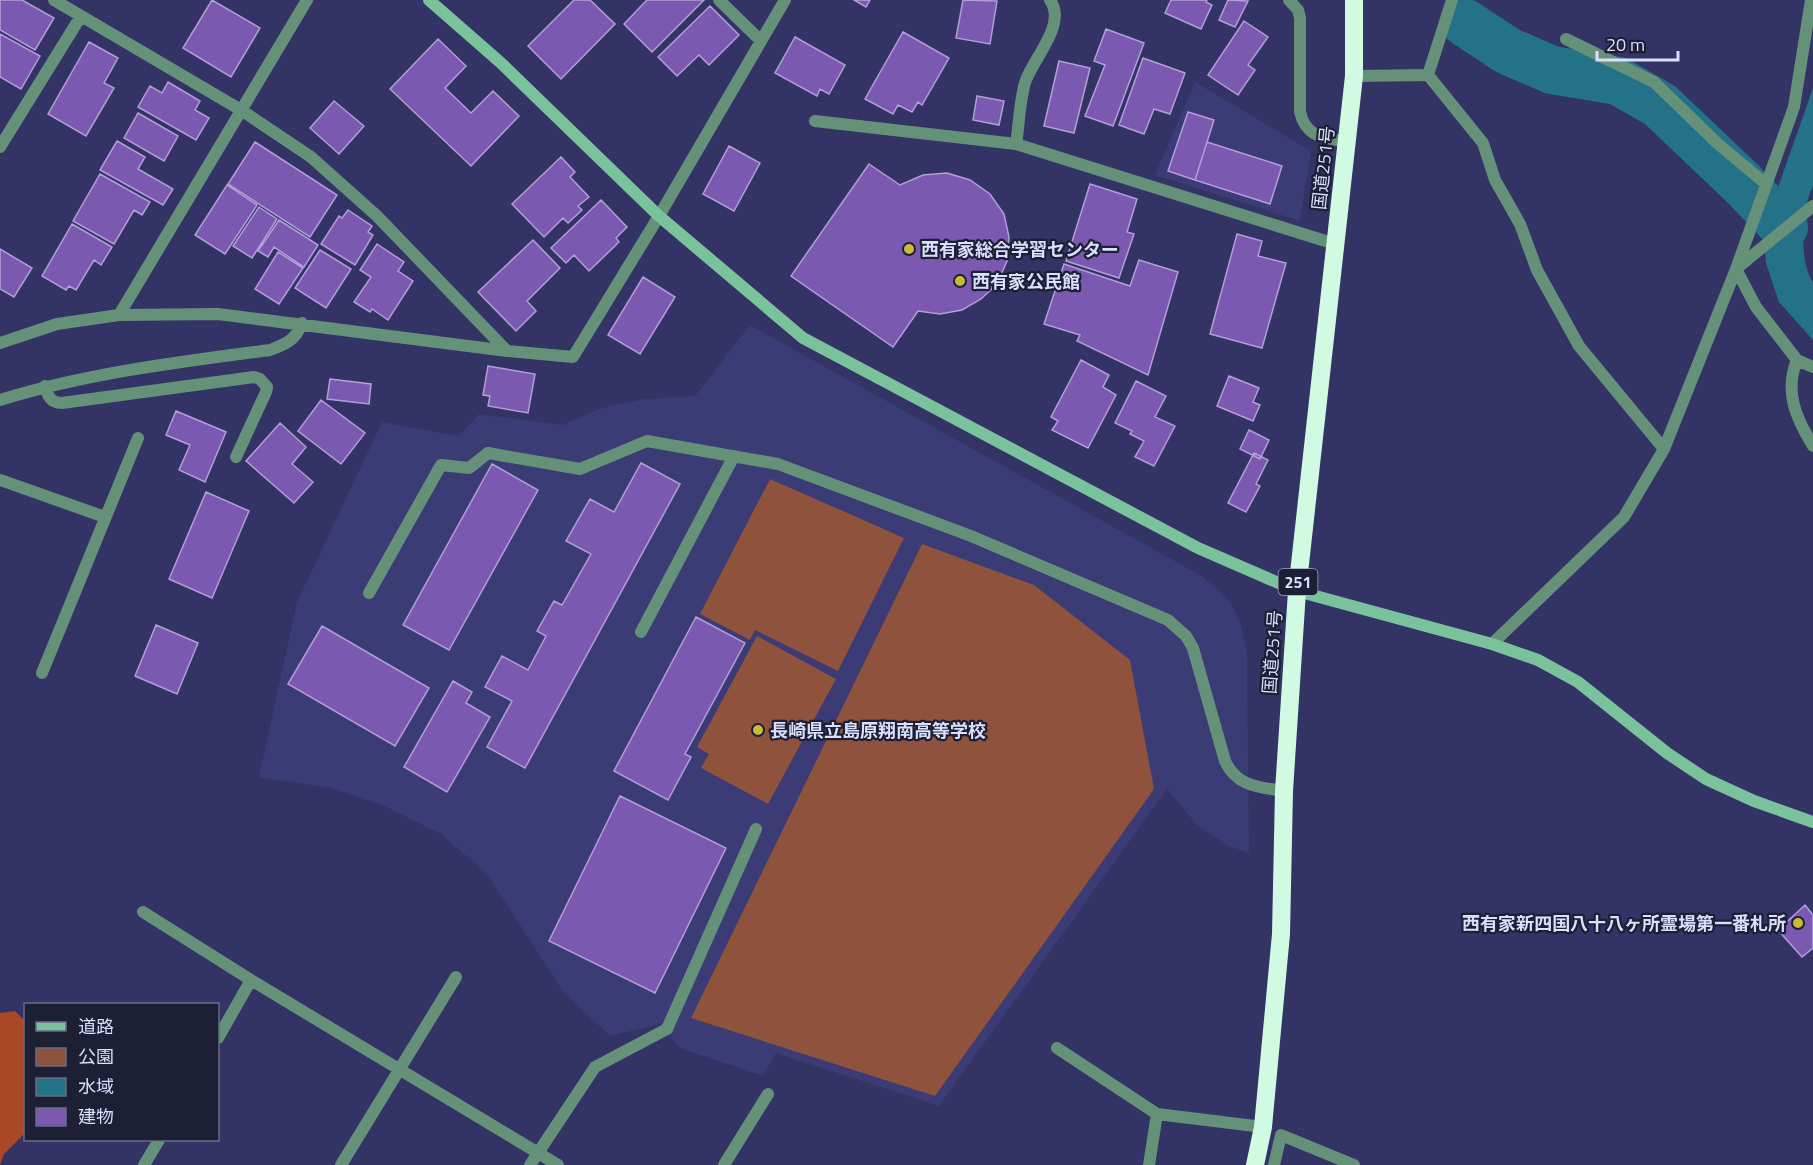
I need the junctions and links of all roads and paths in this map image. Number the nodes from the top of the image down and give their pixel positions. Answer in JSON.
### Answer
{"nodes":[{"id":1,"x":54,"y":0,"type":"edge"},
{"id":2,"x":307,"y":0,"type":"edge"},
{"id":3,"x":429,"y":0,"type":"edge"},
{"id":4,"x":719,"y":0,"type":"edge"},
{"id":5,"x":785,"y":0,"type":"edge"},
{"id":6,"x":1050,"y":0,"type":"edge"},
{"id":7,"x":1289,"y":0,"type":"edge"},
{"id":8,"x":1354,"y":0,"type":"edge"},
{"id":9,"x":1452,"y":0,"type":"edge"},
{"id":10,"x":1811,"y":0,"type":"edge"},
{"id":11,"x":81,"y":16,"type":"junction"},
{"id":12,"x":1566,"y":39,"type":"dead end"},
{"id":13,"x":761,"y":41,"type":"junction"},
{"id":14,"x":1428,"y":75,"type":"junction"},
{"id":15,"x":1354,"y":76,"type":"junction"},
{"id":16,"x":241,"y":110,"type":"junction"},
{"id":17,"x":815,"y":121,"type":"dead end"},
{"id":18,"x":1347,"y":142,"type":"junction"},
{"id":19,"x":1016,"y":144,"type":"junction"},
{"id":20,"x":0,"y":147,"type":"edge"},
{"id":21,"x":1764,"y":189,"type":"junction"},
{"id":22,"x":1812,"y":207,"type":"edge"},
{"id":23,"x":659,"y":216,"type":"junction"},
{"id":24,"x":1335,"y":244,"type":"junction"},
{"id":25,"x":1736,"y":269,"type":"junction"},
{"id":26,"x":118,"y":315,"type":"junction"},
{"id":27,"x":302,"y":323,"type":"junction"},
{"id":28,"x":0,"y":343,"type":"edge"},
{"id":29,"x":507,"y":351,"type":"junction"},
{"id":30,"x":1797,"y":360,"type":"junction"},
{"id":31,"x":1813,"y":367,"type":"edge"},
{"id":32,"x":45,"y":386,"type":"junction"},
{"id":33,"x":0,"y":400,"type":"edge"},
{"id":34,"x":138,"y":438,"type":"dead end"},
{"id":35,"x":1813,"y":446,"type":"edge"},
{"id":36,"x":1664,"y":449,"type":"junction"},
{"id":37,"x":734,"y":456,"type":"junction"},
{"id":38,"x":236,"y":457,"type":"dead end"},
{"id":39,"x":0,"y":480,"type":"edge"},
{"id":40,"x":105,"y":517,"type":"junction"},
{"id":41,"x":1297,"y":591,"type":"junction"},
{"id":42,"x":369,"y":593,"type":"dead end"},
{"id":43,"x":641,"y":632,"type":"dead end"},
{"id":44,"x":1492,"y":644,"type":"junction"},
{"id":45,"x":42,"y":673,"type":"dead end"},
{"id":46,"x":1284,"y":791,"type":"junction"},
{"id":47,"x":1813,"y":822,"type":"edge"},
{"id":48,"x":756,"y":830,"type":"dead end"},
{"id":49,"x":143,"y":912,"type":"dead end"},
{"id":50,"x":456,"y":977,"type":"dead end"},
{"id":51,"x":251,"y":980,"type":"junction"},
{"id":52,"x":219,"y":1036,"type":"edge"},
{"id":53,"x":1057,"y":1048,"type":"dead end"},
{"id":54,"x":400,"y":1070,"type":"junction"},
{"id":55,"x":768,"y":1094,"type":"dead end"},
{"id":56,"x":1157,"y":1114,"type":"junction"},
{"id":57,"x":1263,"y":1126,"type":"junction"},
{"id":58,"x":158,"y":1141,"type":"edge"},
{"id":59,"x":538,"y":1153,"type":"junction"},
{"id":60,"x":144,"y":1165,"type":"edge"},
{"id":61,"x":341,"y":1165,"type":"edge"},
{"id":62,"x":530,"y":1165,"type":"edge"},
{"id":63,"x":558,"y":1165,"type":"edge"},
{"id":64,"x":724,"y":1165,"type":"edge"},
{"id":65,"x":1149,"y":1165,"type":"edge"},
{"id":66,"x":1255,"y":1165,"type":"edge"},
{"id":67,"x":1274,"y":1165,"type":"edge"},
{"id":68,"x":1354,"y":1165,"type":"edge"}],
"edges":[{"from":1,"to":11,"type":"street"},
{"from":2,"to":16,"type":"street"},
{"from":3,"to":23,"type":"street"},
{"from":4,"to":13,"type":"street"},
{"from":5,"to":13,"type":"street"},
{"from":6,"to":19,"type":"street"},
{"from":7,"to":18,"type":"street"},
{"from":8,"to":15,"type":"highway","name":"国道251号","number":"251"},
{"from":9,"to":14,"type":"street"},
{"from":10,"to":21,"type":"street"},
{"from":11,"to":16,"type":"street"},
{"from":11,"to":20,"type":"street"},
{"from":12,"to":21,"type":"street"},
{"from":13,"to":23,"type":"street"},
{"from":14,"to":15,"type":"street"},
{"from":14,"to":36,"type":"street"},
{"from":15,"to":18,"type":"highway","name":"国道251号","number":"251"},
{"from":16,"to":26,"type":"street"},
{"from":16,"to":29,"type":"street"},
{"from":17,"to":19,"type":"street"},
{"from":18,"to":24,"type":"highway","name":"国道251号","number":"251"},
{"from":19,"to":24,"type":"street"},
{"from":21,"to":25,"type":"street"},
{"from":22,"to":25,"type":"street"},
{"from":23,"to":29,"type":"street"},
{"from":23,"to":41,"type":"street"},
{"from":24,"to":41,"type":"highway","name":"国道251号","number":"251"},
{"from":25,"to":30,"type":"street"},
{"from":25,"to":36,"type":"street"},
{"from":26,"to":27,"type":"street"},
{"from":26,"to":28,"type":"street"},
{"from":27,"to":29,"type":"street"},
{"from":27,"to":32,"type":"street"},
{"from":30,"to":31,"type":"street"},
{"from":30,"to":35,"type":"street"},
{"from":32,"to":33,"type":"street"},
{"from":32,"to":38,"type":"street"},
{"from":34,"to":40,"type":"street"},
{"from":36,"to":44,"type":"street"},
{"from":37,"to":42,"type":"street"},
{"from":37,"to":43,"type":"street"},
{"from":37,"to":46,"type":"street"},
{"from":39,"to":40,"type":"street"},
{"from":40,"to":45,"type":"street"},
{"from":41,"to":44,"type":"street"},
{"from":41,"to":46,"type":"highway","name":"国道251号","number":"251"},
{"from":44,"to":47,"type":"street"},
{"from":46,"to":57,"type":"highway","name":"国道251号","number":"251"},
{"from":48,"to":59,"type":"street"},
{"from":49,"to":51,"type":"street"},
{"from":50,"to":54,"type":"street"},
{"from":51,"to":52,"type":"street"},
{"from":51,"to":54,"type":"street"},
{"from":53,"to":56,"type":"street"},
{"from":54,"to":59,"type":"street"},
{"from":54,"to":61,"type":"street"},
{"from":55,"to":64,"type":"street"},
{"from":56,"to":57,"type":"street"},
{"from":56,"to":65,"type":"street"},
{"from":57,"to":66,"type":"highway","name":"国道251号","number":"251"},
{"from":58,"to":60,"type":"street"},
{"from":59,"to":62,"type":"street"},
{"from":59,"to":63,"type":"street"},
{"from":67,"to":68,"type":"street"}]}
